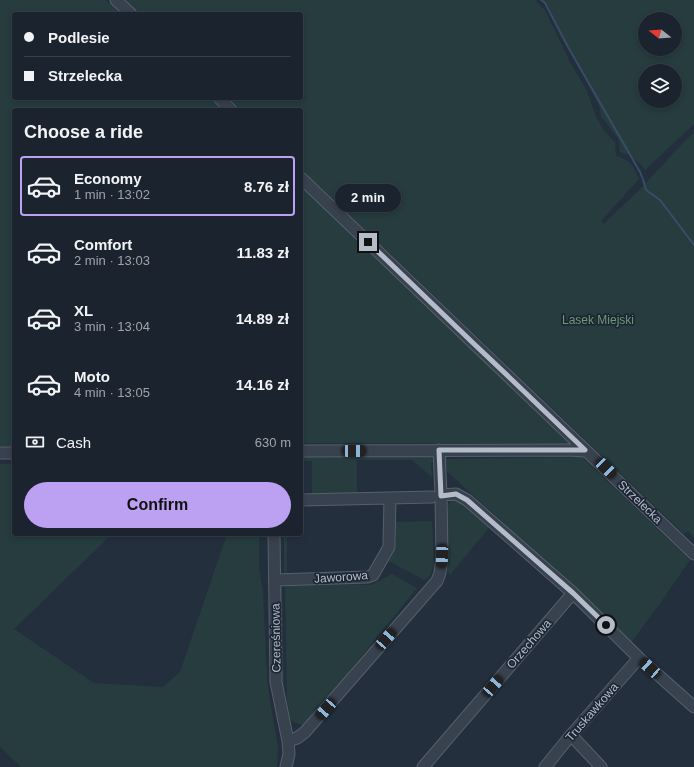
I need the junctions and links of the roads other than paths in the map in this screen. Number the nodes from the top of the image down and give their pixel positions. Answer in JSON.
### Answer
{"nodes":[{"id":1,"x":116,"y":0,"type":"edge"},
{"id":2,"x":129,"y":12,"type":"edge"},
{"id":3,"x":221,"y":100,"type":"edge"},
{"id":4,"x":229,"y":108,"type":"edge"},
{"id":5,"x":303,"y":180,"type":"edge"},
{"id":6,"x":439,"y":450,"type":"junction"},
{"id":7,"x":585,"y":450,"type":"junction"},
{"id":8,"x":303,"y":451,"type":"edge"},
{"id":9,"x":0,"y":453,"type":"edge"},
{"id":10,"x":12,"y":453,"type":"edge"},
{"id":11,"x":436,"y":496,"type":"junction"},
{"id":12,"x":390,"y":498,"type":"junction"},
{"id":13,"x":303,"y":500,"type":"edge"},
{"id":14,"x":274,"y":536,"type":"edge"},
{"id":15,"x":694,"y":554,"type":"edge"},
{"id":16,"x":275,"y":580,"type":"junction"},
{"id":17,"x":573,"y":593,"type":"junction"},
{"id":18,"x":639,"y":658,"type":"junction"},
{"id":19,"x":694,"y":707,"type":"edge"},
{"id":20,"x":572,"y":735,"type":"junction"},
{"id":21,"x":288,"y":741,"type":"junction"},
{"id":22,"x":286,"y":767,"type":"edge"},
{"id":23,"x":422,"y":767,"type":"edge"},
{"id":24,"x":546,"y":767,"type":"edge"},
{"id":25,"x":602,"y":767,"type":"edge"}],
"edges":[{"from":1,"to":2,"type":"street"},
{"from":3,"to":4,"type":"street"},
{"from":5,"to":7,"type":"street","name":"Strzelecka"},
{"from":6,"to":7,"type":"street"},
{"from":6,"to":8,"type":"street"},
{"from":6,"to":11,"type":"street"},
{"from":7,"to":15,"type":"street","name":"Strzelecka"},
{"from":9,"to":10,"type":"street"},
{"from":11,"to":12,"type":"street"},
{"from":11,"to":17,"type":"street"},
{"from":11,"to":21,"type":"street"},
{"from":12,"to":13,"type":"street"},
{"from":12,"to":16,"type":"street","name":"Jaworowa"},
{"from":14,"to":16,"type":"street","name":"Czereśniowa"},
{"from":16,"to":21,"type":"street","name":"Czereśniowa"},
{"from":17,"to":18,"type":"street"},
{"from":17,"to":23,"type":"street","name":"Orzechowa"},
{"from":18,"to":19,"type":"street"},
{"from":18,"to":20,"type":"street","name":"Truskawkowa"},
{"from":20,"to":24,"type":"street","name":"Truskawkowa"},
{"from":20,"to":25,"type":"street"},
{"from":21,"to":22,"type":"street","name":"Czereśniowa"}]}
